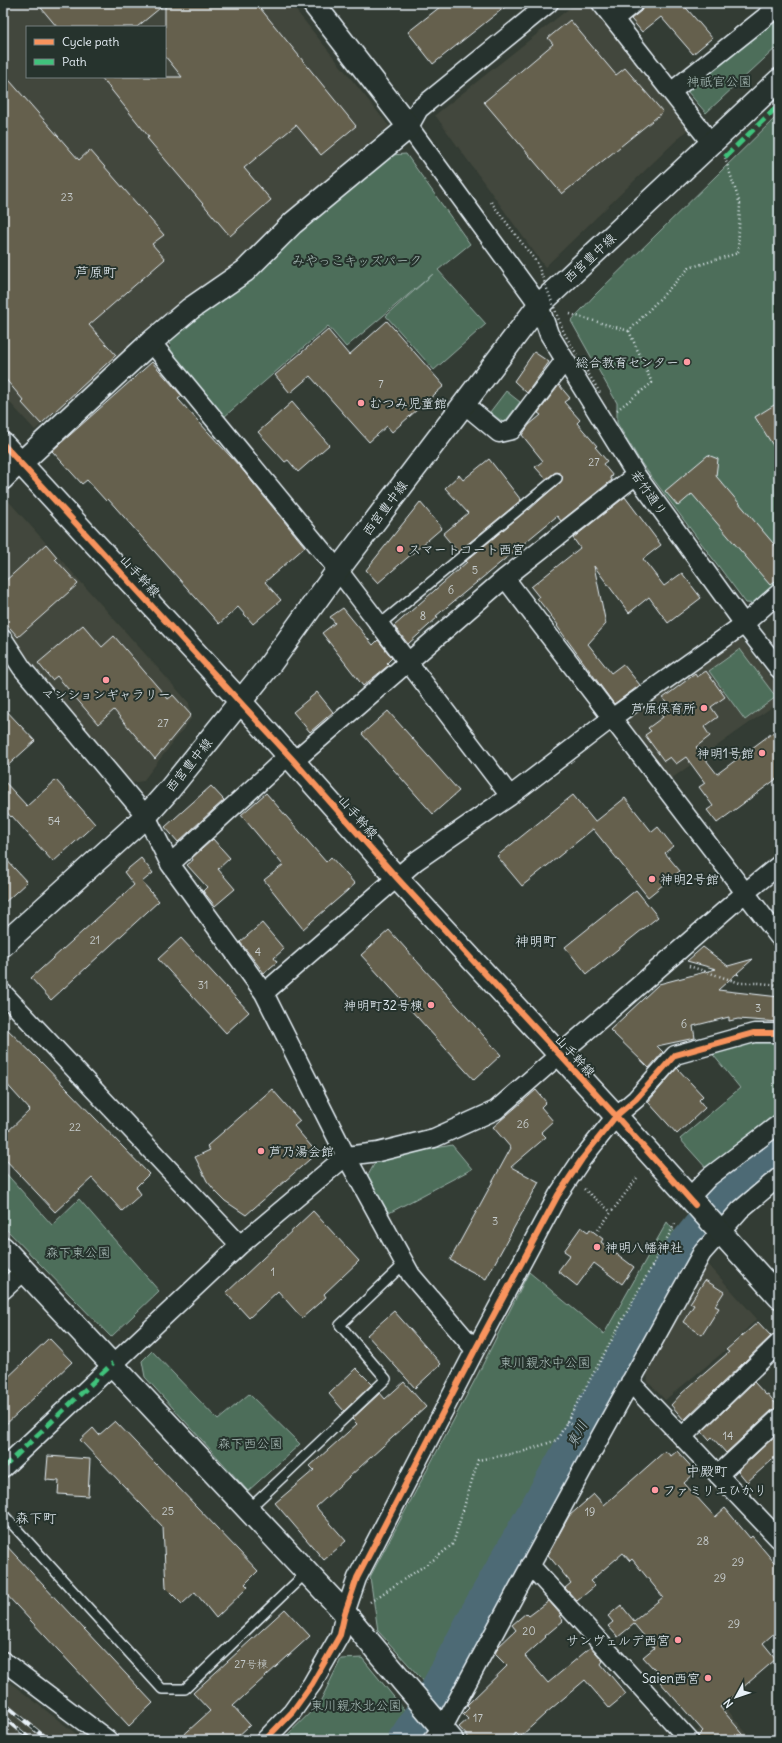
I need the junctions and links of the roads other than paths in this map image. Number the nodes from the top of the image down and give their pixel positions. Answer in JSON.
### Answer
{"nodes":[{"id":1,"x":313,"y":3,"type":"edge"},
{"id":2,"x":549,"y":3,"type":"edge"},
{"id":3,"x":601,"y":3,"type":"edge"},
{"id":4,"x":634,"y":3,"type":"edge"},
{"id":5,"x":779,"y":6,"type":"edge"},
{"id":6,"x":614,"y":19,"type":"junction"},
{"id":7,"x":779,"y":80,"type":"edge"},
{"id":8,"x":671,"y":92,"type":"junction"},
{"id":9,"x":409,"y":127,"type":"junction"},
{"id":10,"x":718,"y":150,"type":"junction"},
{"id":11,"x":539,"y":306,"type":"junction"},
{"id":12,"x":151,"y":342,"type":"junction"},
{"id":13,"x":565,"y":360,"type":"junction"},
{"id":14,"x":464,"y":404,"type":"junction"},
{"id":15,"x":3,"y":444,"type":"edge"},
{"id":16,"x":21,"y":463,"type":"junction"},
{"id":17,"x":636,"y":475,"type":"junction"},
{"id":18,"x":556,"y":478,"type":"dead end"},
{"id":19,"x":3,"y":481,"type":"edge"},
{"id":20,"x":338,"y":570,"type":"junction"},
{"id":21,"x":505,"y":578,"type":"junction"},
{"id":22,"x":779,"y":593,"type":"edge"},
{"id":23,"x":744,"y":624,"type":"junction"},
{"id":24,"x":379,"y":625,"type":"junction"},
{"id":25,"x":3,"y":639,"type":"edge"},
{"id":26,"x":407,"y":663,"type":"junction"},
{"id":27,"x":779,"y":669,"type":"edge"},
{"id":28,"x":240,"y":701,"type":"junction"},
{"id":29,"x":612,"y":718,"type":"junction"},
{"id":30,"x":292,"y":758,"type":"junction"},
{"id":31,"x":510,"y":796,"type":"junction"},
{"id":32,"x":146,"y":816,"type":"junction"},
{"id":33,"x":170,"y":864,"type":"junction"},
{"id":34,"x":779,"y":865,"type":"edge"},
{"id":35,"x":397,"y":878,"type":"junction"},
{"id":36,"x":746,"y":892,"type":"junction"},
{"id":37,"x":779,"y":936,"type":"edge"},
{"id":38,"x":3,"y":945,"type":"edge"},
{"id":39,"x":3,"y":993,"type":"edge"},
{"id":40,"x":264,"y":993,"type":"junction"},
{"id":41,"x":779,"y":1032,"type":"edge"},
{"id":42,"x":559,"y":1055,"type":"junction"},
{"id":43,"x":616,"y":1116,"type":"junction"},
{"id":44,"x":779,"y":1124,"type":"edge"},
{"id":45,"x":346,"y":1156,"type":"junction"},
{"id":46,"x":779,"y":1177,"type":"edge"},
{"id":47,"x":692,"y":1201,"type":"junction"},
{"id":48,"x":718,"y":1230,"type":"junction"},
{"id":49,"x":240,"y":1244,"type":"junction"},
{"id":50,"x":3,"y":1248,"type":"edge"},
{"id":51,"x":405,"y":1263,"type":"junction"},
{"id":52,"x":25,"y":1270,"type":"junction"},
{"id":53,"x":3,"y":1290,"type":"edge"},
{"id":54,"x":779,"y":1298,"type":"edge"},
{"id":55,"x":779,"y":1343,"type":"edge"},
{"id":56,"x":475,"y":1350,"type":"junction"},
{"id":57,"x":113,"y":1363,"type":"junction"},
{"id":58,"x":630,"y":1382,"type":"junction"},
{"id":59,"x":779,"y":1418,"type":"edge"},
{"id":60,"x":682,"y":1437,"type":"junction"},
{"id":61,"x":3,"y":1468,"type":"edge"},
{"id":62,"x":718,"y":1475,"type":"junction"},
{"id":63,"x":249,"y":1509,"type":"junction"},
{"id":64,"x":3,"y":1514,"type":"edge"},
{"id":65,"x":779,"y":1539,"type":"edge"},
{"id":66,"x":530,"y":1565,"type":"junction"},
{"id":67,"x":307,"y":1572,"type":"junction"},
{"id":68,"x":345,"y":1613,"type":"junction"},
{"id":69,"x":3,"y":1661,"type":"edge"},
{"id":70,"x":440,"y":1732,"type":"edge"},
{"id":71,"x":108,"y":1740,"type":"edge"},
{"id":72,"x":265,"y":1740,"type":"edge"},
{"id":73,"x":689,"y":1740,"type":"edge"}],
"edges":[{"from":1,"to":9,"type":"street"},
{"from":2,"to":9,"type":"street"},
{"from":3,"to":6,"type":"street"},
{"from":4,"to":6,"type":"street"},
{"from":5,"to":8,"type":"street"},
{"from":6,"to":8,"type":"street"},
{"from":7,"to":10,"type":"street","name":"西宮豊中線"},
{"from":8,"to":10,"type":"street"},
{"from":9,"to":11,"type":"street","name":"若竹通り"},
{"from":9,"to":12,"type":"street"},
{"from":10,"to":11,"type":"street","name":"西宮豊中線"},
{"from":11,"to":13,"type":"street","name":"若竹通り"},
{"from":11,"to":14,"type":"street","name":"西宮豊中線"},
{"from":12,"to":16,"type":"street"},
{"from":12,"to":20,"type":"street"},
{"from":13,"to":14,"type":"street"},
{"from":13,"to":17,"type":"street","name":"若竹通り"},
{"from":14,"to":20,"type":"street","name":"西宮豊中線"},
{"from":15,"to":16,"type":"street","name":"山手幹線"},
{"from":16,"to":19,"type":"street"},
{"from":16,"to":28,"type":"street","name":"山手幹線"},
{"from":17,"to":21,"type":"street"},
{"from":17,"to":23,"type":"street","name":"若竹通り"},
{"from":18,"to":24,"type":"lane"},
{"from":20,"to":24,"type":"street"},
{"from":20,"to":28,"type":"street","name":"西宮豊中線"},
{"from":21,"to":26,"type":"street"},
{"from":21,"to":29,"type":"street"},
{"from":22,"to":23,"type":"street"},
{"from":23,"to":27,"type":"street","name":"若竹通り"},
{"from":23,"to":29,"type":"street"},
{"from":24,"to":26,"type":"street"},
{"from":25,"to":32,"type":"street"},
{"from":26,"to":30,"type":"street"},
{"from":26,"to":31,"type":"street"},
{"from":28,"to":30,"type":"street","name":"山手幹線"},
{"from":28,"to":32,"type":"street","name":"西宮豊中線"},
{"from":29,"to":31,"type":"street"},
{"from":29,"to":36,"type":"street"},
{"from":30,"to":33,"type":"street"},
{"from":30,"to":35,"type":"street","name":"山手幹線"},
{"from":31,"to":35,"type":"street"},
{"from":32,"to":33,"type":"street"},
{"from":32,"to":38,"type":"street","name":"西宮豊中線"},
{"from":33,"to":40,"type":"street"},
{"from":34,"to":36,"type":"street"},
{"from":35,"to":40,"type":"street"},
{"from":35,"to":42,"type":"street","name":"山手幹線"},
{"from":36,"to":37,"type":"street"},
{"from":36,"to":42,"type":"street"},
{"from":39,"to":49,"type":"street"},
{"from":40,"to":45,"type":"street"},
{"from":41,"to":43,"type":"street"},
{"from":42,"to":43,"type":"street","name":"山手幹線"},
{"from":42,"to":45,"type":"street"},
{"from":43,"to":47,"type":"street","name":"山手幹線"},
{"from":43,"to":56,"type":"street"},
{"from":44,"to":47,"type":"street"},
{"from":45,"to":49,"type":"street"},
{"from":45,"to":51,"type":"street"},
{"from":46,"to":48,"type":"street"},
{"from":47,"to":48,"type":"street","name":"山手幹線"},
{"from":48,"to":54,"type":"street","name":"山手幹線"},
{"from":48,"to":58,"type":"street"},
{"from":49,"to":57,"type":"street"},
{"from":50,"to":52,"type":"street"},
{"from":51,"to":56,"type":"street"},
{"from":51,"to":63,"type":"lane"},
{"from":52,"to":53,"type":"street"},
{"from":52,"to":57,"type":"street"},
{"from":55,"to":60,"type":"street"},
{"from":56,"to":68,"type":"street"},
{"from":57,"to":61,"type":"street"},
{"from":57,"to":63,"type":"street"},
{"from":58,"to":60,"type":"street"},
{"from":58,"to":66,"type":"street"},
{"from":59,"to":62,"type":"street"},
{"from":60,"to":62,"type":"street"},
{"from":62,"to":65,"type":"street"},
{"from":63,"to":67,"type":"street"},
{"from":64,"to":67,"type":"lane"},
{"from":66,"to":70,"type":"street"},
{"from":66,"to":73,"type":"street"},
{"from":67,"to":68,"type":"street"},
{"from":68,"to":70,"type":"street"},
{"from":68,"to":72,"type":"street"},
{"from":69,"to":71,"type":"street"}]}
